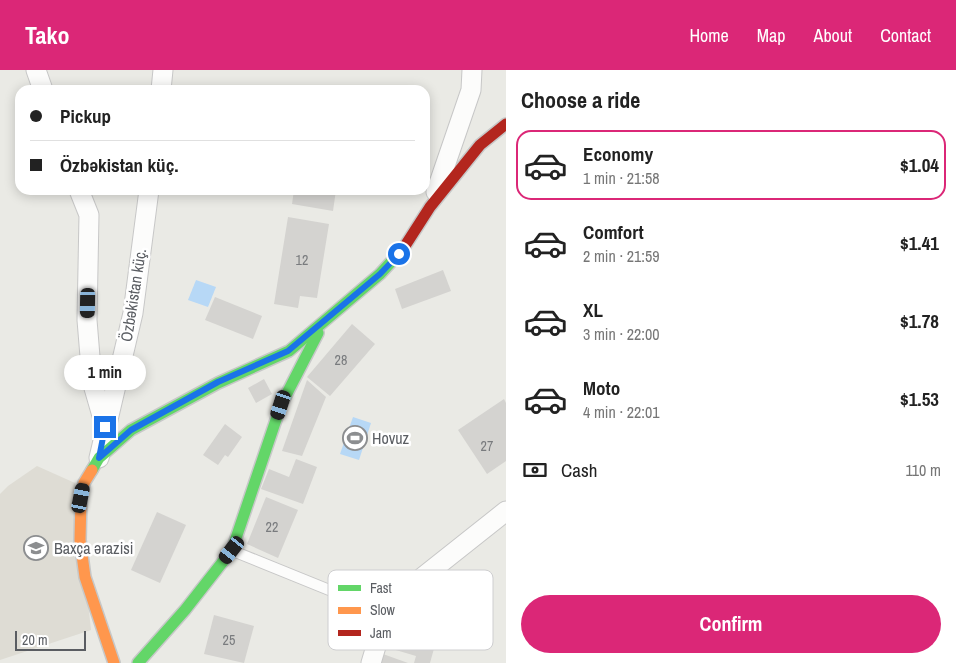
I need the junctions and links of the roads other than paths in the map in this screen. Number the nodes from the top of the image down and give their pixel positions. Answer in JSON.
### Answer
{"nodes":[{"id":1,"x":36,"y":70,"type":"edge"},
{"id":2,"x":162,"y":70,"type":"edge"},
{"id":3,"x":472,"y":70,"type":"edge"},
{"id":4,"x":41,"y":85,"type":"edge"},
{"id":5,"x":161,"y":85,"type":"edge"},
{"id":6,"x":506,"y":124,"type":"edge"},
{"id":7,"x":81,"y":195,"type":"edge"},
{"id":8,"x":148,"y":195,"type":"edge"},
{"id":9,"x":430,"y":208,"type":"junction"},
{"id":10,"x":325,"y":319,"type":"junction"},
{"id":11,"x":105,"y":427,"type":"junction"},
{"id":12,"x":99,"y":458,"type":"junction"},
{"id":13,"x":506,"y":511,"type":"edge"},
{"id":14,"x":232,"y":550,"type":"junction"},
{"id":15,"x":432,"y":570,"type":"edge"},
{"id":16,"x":328,"y":589,"type":"edge"},
{"id":17,"x":375,"y":650,"type":"edge"},
{"id":18,"x":114,"y":663,"type":"edge"},
{"id":19,"x":138,"y":663,"type":"edge"},
{"id":20,"x":371,"y":663,"type":"edge"}],
"edges":[{"from":1,"to":4,"type":"street"},
{"from":2,"to":5,"type":"street"},
{"from":3,"to":9,"type":"street"},
{"from":6,"to":9,"type":"street"},
{"from":7,"to":11,"type":"street"},
{"from":8,"to":11,"type":"street","name":"Özbəkistan küç."},
{"from":9,"to":10,"type":"street"},
{"from":10,"to":12,"type":"street"},
{"from":10,"to":14,"type":"street"},
{"from":11,"to":12,"type":"street","name":"Özbəkistan küç."},
{"from":12,"to":18,"type":"street"},
{"from":13,"to":15,"type":"street"},
{"from":14,"to":16,"type":"lane"},
{"from":14,"to":19,"type":"street"},
{"from":17,"to":20,"type":"street"}]}
